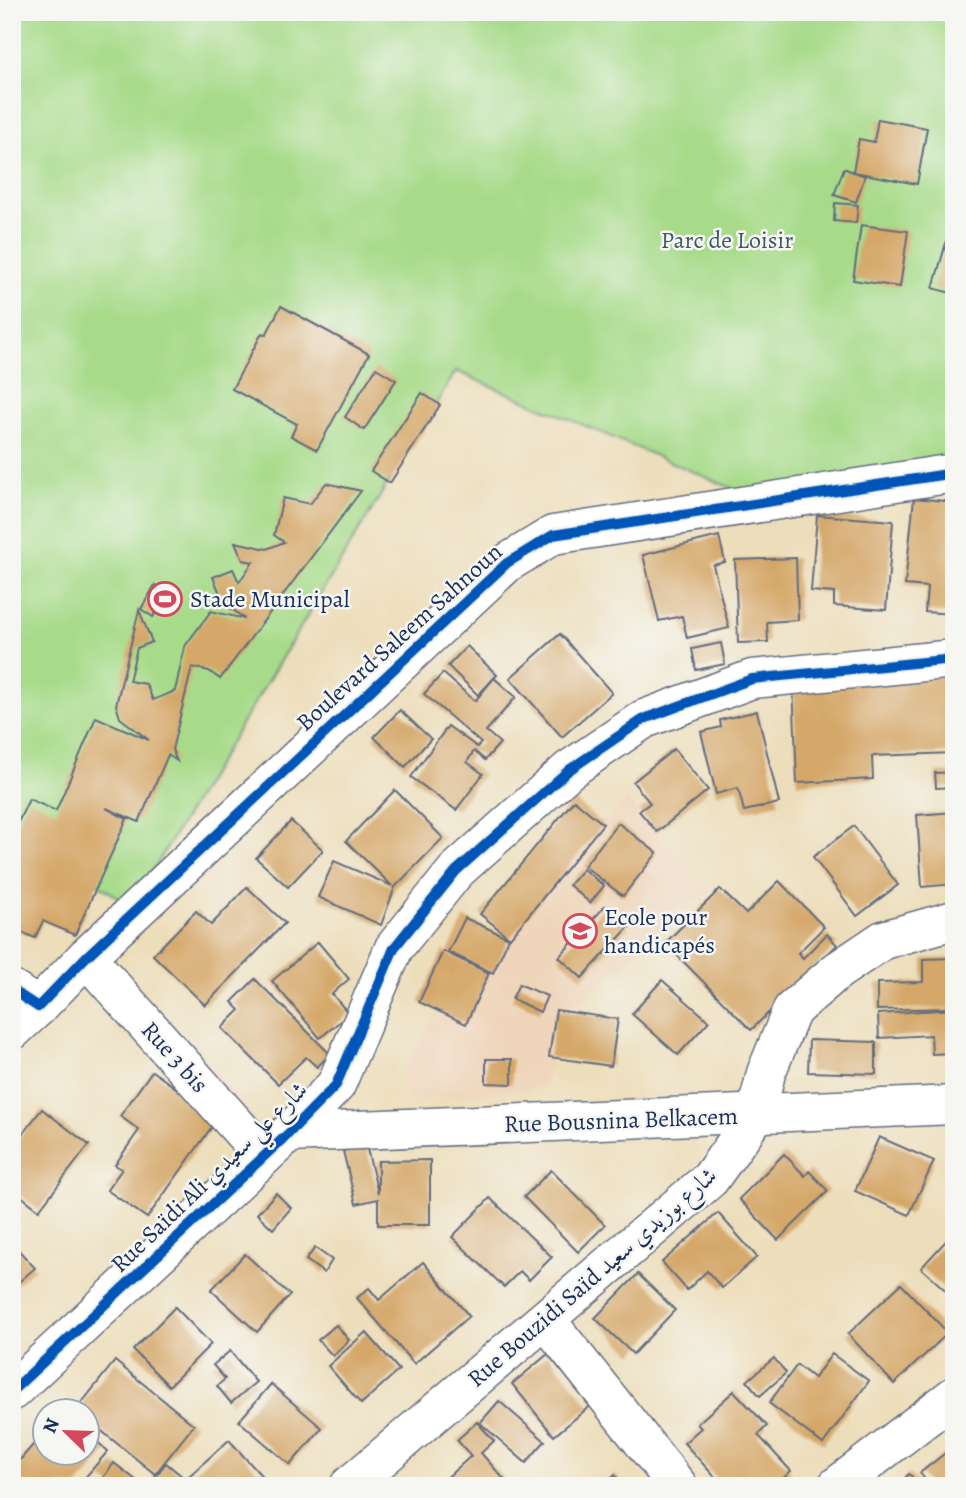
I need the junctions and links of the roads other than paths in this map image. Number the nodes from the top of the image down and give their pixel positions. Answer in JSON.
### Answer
{"nodes":[{"id":1,"x":954,"y":473,"type":"edge"},
{"id":2,"x":954,"y":659,"type":"edge"},
{"id":3,"x":954,"y":920,"type":"edge"},
{"id":4,"x":86,"y":957,"type":"junction"},
{"id":5,"x":21,"y":1009,"type":"edge"},
{"id":6,"x":954,"y":1105,"type":"edge"},
{"id":7,"x":756,"y":1115,"type":"junction"},
{"id":8,"x":276,"y":1145,"type":"junction"},
{"id":9,"x":547,"y":1321,"type":"junction"},
{"id":10,"x":12,"y":1391,"type":"edge"},
{"id":11,"x":954,"y":1396,"type":"edge"},
{"id":12,"x":349,"y":1486,"type":"edge"},
{"id":13,"x":678,"y":1486,"type":"edge"},
{"id":14,"x":837,"y":1486,"type":"edge"}],
"edges":[{"from":1,"to":4,"type":"street","name":"Boulevard Saleem Sahnoun"},
{"from":2,"to":8,"type":"street","name":"Rue Saïdi Ali شارع علي سعيدي"},
{"from":3,"to":7,"type":"street","name":"Rue Bouzidi Saïd شارع بوزيدي سعيد"},
{"from":4,"to":5,"type":"street","name":"Boulevard Saleem Sahnoun"},
{"from":4,"to":8,"type":"street","name":"Rue 3 bis"},
{"from":6,"to":7,"type":"street","name":"Rue Bousnina Belkacem"},
{"from":7,"to":8,"type":"street","name":"Rue Bousnina Belkacem"},
{"from":7,"to":9,"type":"street","name":"Rue Bouzidi Saïd شارع بوزيدي سعيد"},
{"from":8,"to":10,"type":"street","name":"Rue Saïdi Ali شارع علي سعيدي"},
{"from":9,"to":12,"type":"street","name":"Rue Bouzidi Saïd شارع بوزيدي سعيد"},
{"from":9,"to":13,"type":"street"},
{"from":11,"to":14,"type":"street"}]}
